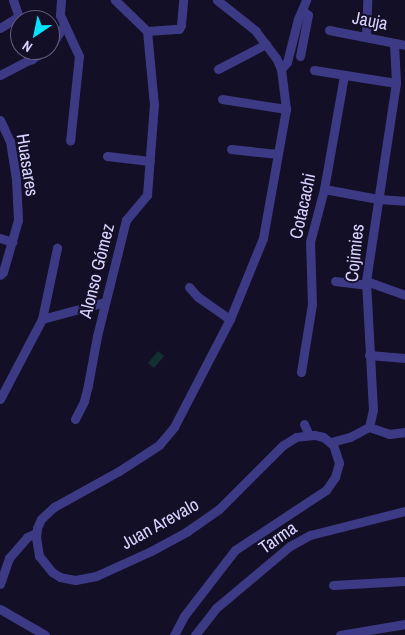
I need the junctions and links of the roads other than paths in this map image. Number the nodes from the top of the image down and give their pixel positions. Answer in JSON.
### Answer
{"nodes":[{"id":1,"x":61,"y":0,"type":"edge"},
{"id":2,"x":115,"y":0,"type":"edge"},
{"id":3,"x":182,"y":0,"type":"edge"},
{"id":4,"x":217,"y":0,"type":"edge"},
{"id":5,"x":306,"y":0,"type":"edge"},
{"id":6,"x":367,"y":0,"type":"edge"},
{"id":7,"x":302,"y":10,"type":"junction"},
{"id":8,"x":64,"y":25,"type":"junction"},
{"id":9,"x":329,"y":30,"type":"dead end"},
{"id":10,"x":60,"y":31,"type":"edge"},
{"id":11,"x":147,"y":31,"type":"junction"},
{"id":12,"x":366,"y":37,"type":"junction"},
{"id":13,"x":394,"y":43,"type":"junction"},
{"id":14,"x":266,"y":44,"type":"junction"},
{"id":15,"x":405,"y":44,"type":"edge"},
{"id":16,"x":300,"y":56,"type":"dead end"},
{"id":17,"x":32,"y":60,"type":"edge"},
{"id":18,"x":218,"y":69,"type":"dead end"},
{"id":19,"x":281,"y":69,"type":"junction"},
{"id":20,"x":314,"y":70,"type":"dead end"},
{"id":21,"x":0,"y":75,"type":"edge"},
{"id":22,"x":344,"y":76,"type":"junction"},
{"id":23,"x":396,"y":83,"type":"junction"},
{"id":24,"x":222,"y":99,"type":"dead end"},
{"id":25,"x":286,"y":109,"type":"junction"},
{"id":26,"x":0,"y":120,"type":"edge"},
{"id":27,"x":70,"y":141,"type":"dead end"},
{"id":28,"x":231,"y":149,"type":"dead end"},
{"id":29,"x":278,"y":154,"type":"junction"},
{"id":30,"x":107,"y":156,"type":"dead end"},
{"id":31,"x":150,"y":161,"type":"junction"},
{"id":32,"x":324,"y":189,"type":"junction"},
{"id":33,"x":378,"y":199,"type":"junction"},
{"id":34,"x":405,"y":202,"type":"edge"},
{"id":35,"x":0,"y":238,"type":"edge"},
{"id":36,"x":12,"y":242,"type":"junction"},
{"id":37,"x":57,"y":248,"type":"dead end"},
{"id":38,"x":1,"y":274,"type":"edge"},
{"id":39,"x":335,"y":281,"type":"dead end"},
{"id":40,"x":366,"y":283,"type":"junction"},
{"id":41,"x":189,"y":287,"type":"dead end"},
{"id":42,"x":405,"y":295,"type":"edge"},
{"id":43,"x":105,"y":302,"type":"junction"},
{"id":44,"x":42,"y":319,"type":"junction"},
{"id":45,"x":230,"y":319,"type":"junction"},
{"id":46,"x":369,"y":355,"type":"junction"},
{"id":47,"x":405,"y":358,"type":"edge"},
{"id":48,"x":301,"y":372,"type":"dead end"},
{"id":49,"x":0,"y":399,"type":"edge"},
{"id":50,"x":75,"y":419,"type":"dead end"},
{"id":51,"x":304,"y":424,"type":"dead end"},
{"id":52,"x":369,"y":427,"type":"junction"},
{"id":53,"x":405,"y":432,"type":"edge"},
{"id":54,"x":309,"y":435,"type":"junction"},
{"id":55,"x":331,"y":442,"type":"junction"},
{"id":56,"x":405,"y":511,"type":"edge"},
{"id":57,"x":36,"y":533,"type":"junction"},
{"id":58,"x":405,"y":581,"type":"edge"},
{"id":59,"x":0,"y":584,"type":"edge"},
{"id":60,"x":333,"y":586,"type":"dead end"},
{"id":61,"x":0,"y":609,"type":"edge"},
{"id":62,"x":405,"y":624,"type":"edge"},
{"id":63,"x":45,"y":635,"type":"edge"},
{"id":64,"x":174,"y":635,"type":"edge"},
{"id":65,"x":195,"y":635,"type":"edge"},
{"id":66,"x":340,"y":635,"type":"edge"}],
"edges":[{"from":1,"to":8,"type":"street"},
{"from":2,"to":11,"type":"street"},
{"from":3,"to":11,"type":"street"},
{"from":4,"to":14,"type":"street"},
{"from":5,"to":7,"type":"street"},
{"from":6,"to":12,"type":"street"},
{"from":7,"to":16,"type":"street"},
{"from":7,"to":19,"type":"street"},
{"from":8,"to":10,"type":"street"},
{"from":8,"to":27,"type":"street"},
{"from":9,"to":12,"type":"street","name":"Jauja"},
{"from":11,"to":31,"type":"street","name":"Alonso Gómez"},
{"from":12,"to":13,"type":"street","name":"Jauja"},
{"from":13,"to":15,"type":"street","name":"Jauja"},
{"from":13,"to":23,"type":"street","name":"Cojimies"},
{"from":14,"to":18,"type":"street"},
{"from":14,"to":19,"type":"street"},
{"from":17,"to":21,"type":"street"},
{"from":19,"to":25,"type":"street"},
{"from":20,"to":22,"type":"street"},
{"from":22,"to":23,"type":"street"},
{"from":22,"to":32,"type":"street","name":"Cotacachi"},
{"from":23,"to":33,"type":"street","name":"Cojimies"},
{"from":24,"to":25,"type":"street"},
{"from":25,"to":29,"type":"street"},
{"from":26,"to":36,"type":"street","name":"Huasares"},
{"from":28,"to":29,"type":"street"},
{"from":29,"to":45,"type":"street"},
{"from":30,"to":31,"type":"street"},
{"from":31,"to":43,"type":"street","name":"Alonso Gómez"},
{"from":32,"to":33,"type":"street"},
{"from":32,"to":48,"type":"street","name":"Cotacachi"},
{"from":33,"to":34,"type":"street"},
{"from":33,"to":40,"type":"street","name":"Cojimies"},
{"from":35,"to":36,"type":"street"},
{"from":36,"to":38,"type":"street","name":"Huasares"},
{"from":37,"to":44,"type":"street"},
{"from":39,"to":40,"type":"street"},
{"from":40,"to":42,"type":"street"},
{"from":40,"to":46,"type":"street","name":"Cojimies"},
{"from":41,"to":45,"type":"street"},
{"from":43,"to":44,"type":"street"},
{"from":43,"to":50,"type":"street","name":"Alonso Gómez"},
{"from":44,"to":49,"type":"street"},
{"from":45,"to":57,"type":"street"},
{"from":46,"to":47,"type":"street"},
{"from":46,"to":52,"type":"street","name":"Cojimies"},
{"from":51,"to":54,"type":"street"},
{"from":52,"to":53,"type":"street"},
{"from":52,"to":55,"type":"street"},
{"from":54,"to":55,"type":"street"},
{"from":54,"to":57,"type":"street","name":"Juan Arevalo"},
{"from":55,"to":64,"type":"street"},
{"from":56,"to":65,"type":"street","name":"Tarma"},
{"from":57,"to":59,"type":"street"},
{"from":58,"to":60,"type":"street"},
{"from":61,"to":63,"type":"street"},
{"from":62,"to":66,"type":"street"}]}
